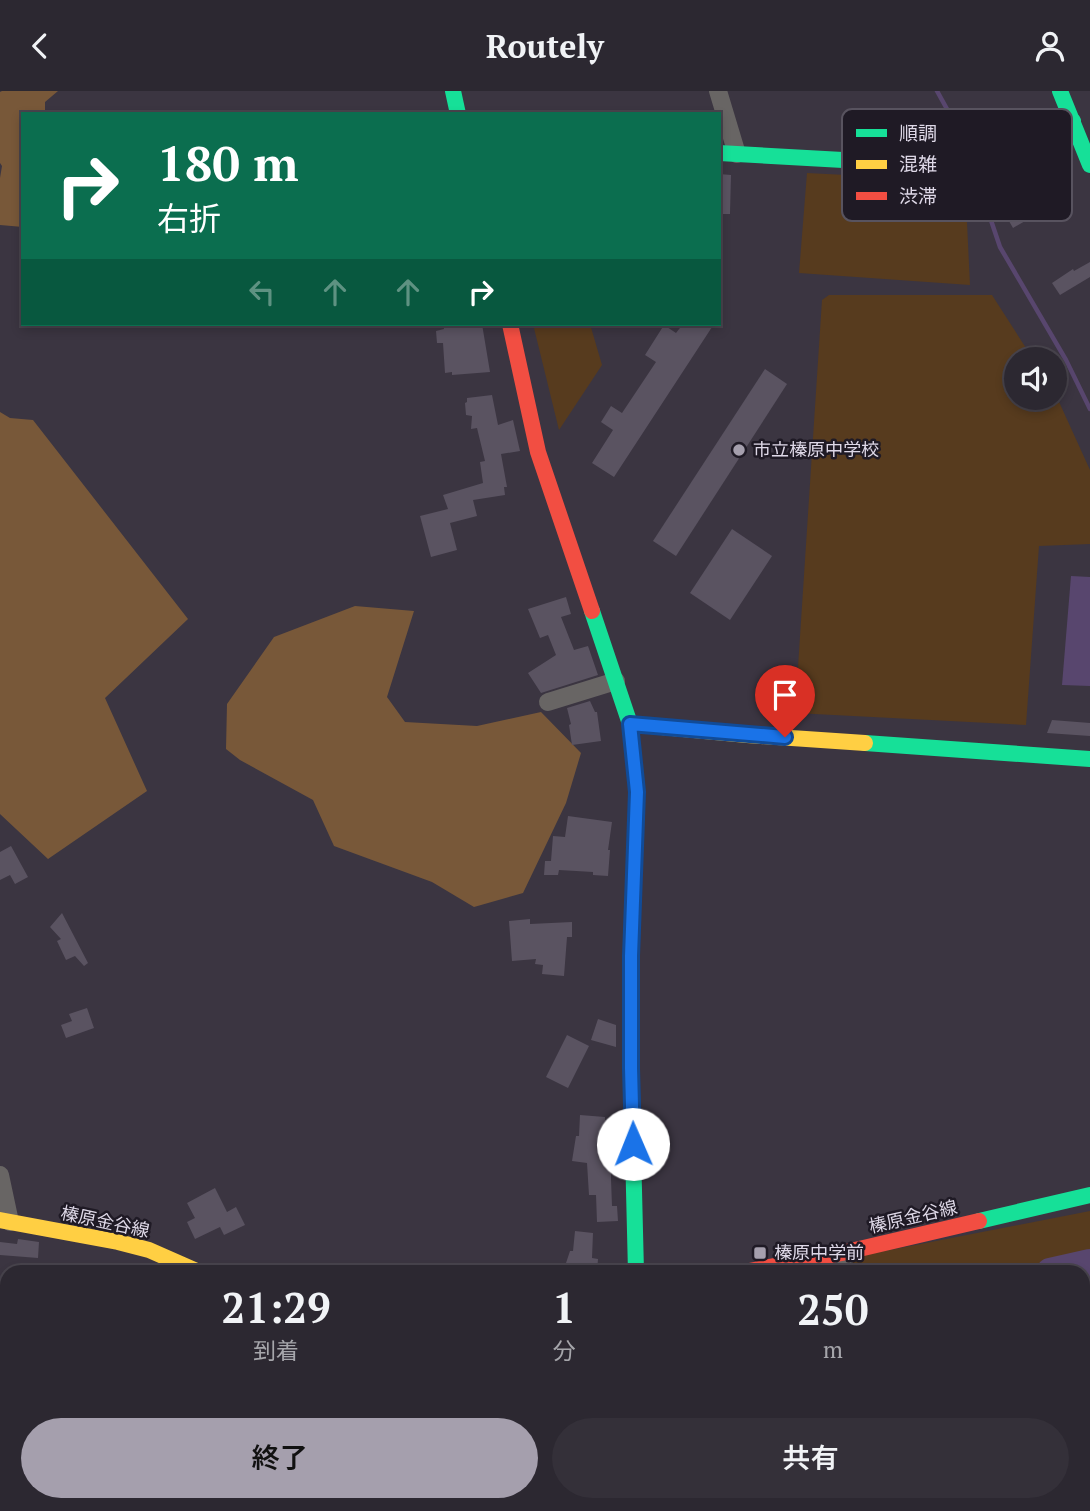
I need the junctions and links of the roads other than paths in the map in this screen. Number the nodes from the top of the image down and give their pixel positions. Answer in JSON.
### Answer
{"nodes":[{"id":1,"x":453,"y":91,"type":"edge"},
{"id":2,"x":718,"y":91,"type":"edge"},
{"id":3,"x":1060,"y":91,"type":"edge"},
{"id":4,"x":1068,"y":109,"type":"edge"},
{"id":5,"x":458,"y":112,"type":"edge"},
{"id":6,"x":1073,"y":121,"type":"edge"},
{"id":7,"x":728,"y":153,"type":"edge"},
{"id":8,"x":842,"y":160,"type":"edge"},
{"id":9,"x":1090,"y":165,"type":"edge"},
{"id":10,"x":510,"y":326,"type":"edge"},
{"id":11,"x":615,"y":681,"type":"junction"},
{"id":12,"x":548,"y":702,"type":"dead end"},
{"id":13,"x":630,"y":724,"type":"junction"},
{"id":14,"x":1090,"y":758,"type":"edge"},
{"id":15,"x":0,"y":1175,"type":"edge"},
{"id":16,"x":1090,"y":1195,"type":"edge"},
{"id":17,"x":5,"y":1221,"type":"edge"},
{"id":18,"x":842,"y":1253,"type":"junction"},
{"id":19,"x":183,"y":1265,"type":"edge"},
{"id":20,"x":636,"y":1265,"type":"edge"},
{"id":21,"x":780,"y":1265,"type":"edge"},
{"id":22,"x":844,"y":1265,"type":"edge"}],
"edges":[{"from":1,"to":5,"type":"street"},
{"from":2,"to":7,"type":"street"},
{"from":3,"to":4,"type":"street"},
{"from":6,"to":9,"type":"street"},
{"from":7,"to":8,"type":"street"},
{"from":10,"to":11,"type":"street"},
{"from":11,"to":12,"type":"street"},
{"from":11,"to":13,"type":"street"},
{"from":13,"to":14,"type":"street"},
{"from":13,"to":20,"type":"street"},
{"from":15,"to":17,"type":"street"},
{"from":16,"to":18,"type":"street","name":"榛原金谷線"},
{"from":17,"to":19,"type":"street","name":"榛原金谷線"},
{"from":18,"to":21,"type":"street","name":"榛原金谷線"},
{"from":18,"to":22,"type":"street"}]}
